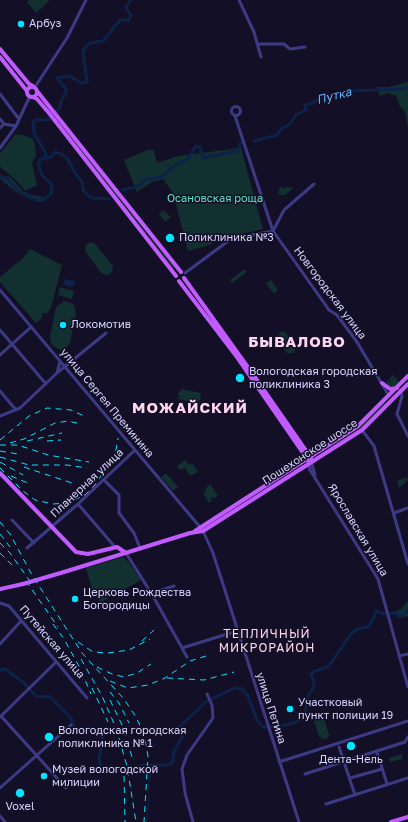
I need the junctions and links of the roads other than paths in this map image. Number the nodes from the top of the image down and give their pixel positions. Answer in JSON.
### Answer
{"nodes":[{"id":1,"x":86,"y":0,"type":"edge"},
{"id":2,"x":239,"y":0,"type":"edge"},
{"id":3,"x":258,"y":44,"type":"junction"},
{"id":4,"x":305,"y":47,"type":"dead end"},
{"id":5,"x":0,"y":49,"type":"edge"},
{"id":6,"x":0,"y":57,"type":"edge"},
{"id":7,"x":261,"y":57,"type":"dead end"},
{"id":8,"x":35,"y":88,"type":"junction"},
{"id":9,"x":27,"y":91,"type":"junction"},
{"id":10,"x":0,"y":94,"type":"edge"},
{"id":11,"x":31,"y":96,"type":"junction"},
{"id":12,"x":50,"y":111,"type":"junction"},
{"id":13,"x":237,"y":115,"type":"dead end"},
{"id":14,"x":0,"y":119,"type":"edge"},
{"id":15,"x":19,"y":119,"type":"junction"},
{"id":16,"x":60,"y":123,"type":"junction"},
{"id":17,"x":4,"y":124,"type":"junction"},
{"id":18,"x":16,"y":126,"type":"junction"},
{"id":19,"x":0,"y":128,"type":"edge"},
{"id":20,"x":0,"y":148,"type":"edge"},
{"id":21,"x":314,"y":184,"type":"dead end"},
{"id":22,"x":273,"y":231,"type":"junction"},
{"id":23,"x":183,"y":273,"type":"junction"},
{"id":24,"x":176,"y":276,"type":"junction"},
{"id":25,"x":184,"y":278,"type":"junction"},
{"id":26,"x":179,"y":281,"type":"junction"},
{"id":27,"x":0,"y":290,"type":"edge"},
{"id":28,"x":31,"y":328,"type":"junction"},
{"id":29,"x":0,"y":330,"type":"edge"},
{"id":30,"x":106,"y":333,"type":"dead end"},
{"id":31,"x":12,"y":344,"type":"junction"},
{"id":32,"x":0,"y":355,"type":"edge"},
{"id":33,"x":60,"y":362,"type":"junction"},
{"id":34,"x":64,"y":367,"type":"junction"},
{"id":35,"x":57,"y":373,"type":"junction"},
{"id":36,"x":408,"y":376,"type":"edge"},
{"id":37,"x":382,"y":383,"type":"junction"},
{"id":38,"x":46,"y":384,"type":"junction"},
{"id":39,"x":408,"y":384,"type":"edge"},
{"id":40,"x":0,"y":391,"type":"edge"},
{"id":41,"x":398,"y":391,"type":"junction"},
{"id":42,"x":389,"y":396,"type":"junction"},
{"id":43,"x":393,"y":400,"type":"junction"},
{"id":44,"x":383,"y":402,"type":"junction"},
{"id":45,"x":387,"y":406,"type":"junction"},
{"id":46,"x":16,"y":410,"type":"junction"},
{"id":47,"x":0,"y":416,"type":"edge"},
{"id":48,"x":285,"y":422,"type":"junction"},
{"id":49,"x":362,"y":430,"type":"junction"},
{"id":50,"x":408,"y":436,"type":"edge"},
{"id":51,"x":135,"y":450,"type":"junction"},
{"id":52,"x":318,"y":456,"type":"junction"},
{"id":53,"x":309,"y":462,"type":"junction"},
{"id":54,"x":0,"y":473,"type":"edge"},
{"id":55,"x":104,"y":480,"type":"junction"},
{"id":56,"x":78,"y":504,"type":"junction"},
{"id":57,"x":408,"y":508,"type":"edge"},
{"id":58,"x":394,"y":512,"type":"junction"},
{"id":59,"x":12,"y":520,"type":"dead end"},
{"id":60,"x":52,"y":528,"type":"junction"},
{"id":61,"x":202,"y":529,"type":"junction"},
{"id":62,"x":34,"y":543,"type":"junction"},
{"id":63,"x":115,"y":547,"type":"junction"},
{"id":64,"x":28,"y":548,"type":"dead end"},
{"id":65,"x":140,"y":548,"type":"junction"},
{"id":66,"x":126,"y":553,"type":"junction"},
{"id":67,"x":408,"y":564,"type":"edge"},
{"id":68,"x":174,"y":586,"type":"dead end"},
{"id":69,"x":0,"y":590,"type":"edge"},
{"id":70,"x":152,"y":593,"type":"junction"},
{"id":71,"x":0,"y":603,"type":"edge"},
{"id":72,"x":21,"y":621,"type":"junction"},
{"id":73,"x":237,"y":630,"type":"junction"},
{"id":74,"x":0,"y":644,"type":"edge"},
{"id":75,"x":182,"y":648,"type":"junction"},
{"id":76,"x":408,"y":654,"type":"edge"},
{"id":77,"x":400,"y":656,"type":"junction"},
{"id":78,"x":187,"y":657,"type":"dead end"},
{"id":79,"x":56,"y":662,"type":"junction"},
{"id":80,"x":408,"y":687,"type":"edge"},
{"id":81,"x":209,"y":697,"type":"dead end"},
{"id":82,"x":87,"y":698,"type":"dead end"},
{"id":83,"x":1,"y":716,"type":"edge"},
{"id":84,"x":408,"y":721,"type":"edge"},
{"id":85,"x":71,"y":725,"type":"dead end"},
{"id":86,"x":408,"y":737,"type":"edge"},
{"id":87,"x":339,"y":747,"type":"dead end"},
{"id":88,"x":377,"y":752,"type":"junction"},
{"id":89,"x":37,"y":755,"type":"junction"},
{"id":90,"x":279,"y":762,"type":"junction"},
{"id":91,"x":344,"y":762,"type":"junction"},
{"id":92,"x":382,"y":769,"type":"junction"},
{"id":93,"x":305,"y":774,"type":"dead end"},
{"id":94,"x":350,"y":778,"type":"junction"},
{"id":95,"x":408,"y":778,"type":"edge"},
{"id":96,"x":387,"y":784,"type":"junction"},
{"id":97,"x":0,"y":788,"type":"edge"},
{"id":98,"x":66,"y":788,"type":"dead end"},
{"id":99,"x":355,"y":795,"type":"junction"},
{"id":100,"x":326,"y":804,"type":"dead end"},
{"id":101,"x":0,"y":816,"type":"edge"},
{"id":102,"x":408,"y":817,"type":"edge"},
{"id":103,"x":5,"y":822,"type":"edge"},
{"id":104,"x":193,"y":822,"type":"edge"},
{"id":105,"x":299,"y":822,"type":"edge"},
{"id":106,"x":391,"y":822,"type":"edge"}],
"edges":[{"from":1,"to":8,"type":"street"},
{"from":2,"to":3,"type":"street"},
{"from":3,"to":4,"type":"street"},
{"from":3,"to":7,"type":"street"},
{"from":5,"to":8,"type":"main road"},
{"from":6,"to":9,"type":"main road"},
{"from":8,"to":9,"type":"main road"},
{"from":8,"to":11,"type":"main road"},
{"from":8,"to":12,"type":"main road"},
{"from":9,"to":11,"type":"main road"},
{"from":10,"to":15,"type":"street"},
{"from":11,"to":12,"type":"main road"},
{"from":11,"to":15,"type":"street"},
{"from":12,"to":16,"type":"main road"},
{"from":13,"to":22,"type":"street","name":"Новгородская улица"},
{"from":14,"to":17,"type":"street"},
{"from":15,"to":18,"type":"street"},
{"from":16,"to":23,"type":"main road","name":"Ярославская улица"},
{"from":16,"to":24,"type":"main road","name":"Ярославская улица"},
{"from":17,"to":18,"type":"street"},
{"from":17,"to":19,"type":"street"},
{"from":18,"to":20,"type":"street"},
{"from":21,"to":22,"type":"street"},
{"from":22,"to":23,"type":"street"},
{"from":22,"to":37,"type":"street","name":"Новгородская улица"},
{"from":23,"to":24,"type":"main road"},
{"from":23,"to":25,"type":"main road","name":"Ярославская улица"},
{"from":24,"to":26,"type":"main road","name":"Ярославская улица"},
{"from":25,"to":26,"type":"main road"},
{"from":25,"to":48,"type":"main road","name":"Ярославская улица"},
{"from":26,"to":48,"type":"main road","name":"Ярославская улица"},
{"from":27,"to":28,"type":"street","name":"улица Сергея Преминина"},
{"from":28,"to":31,"type":"street"},
{"from":28,"to":33,"type":"street","name":"улица Сергея Преминина"},
{"from":29,"to":31,"type":"street"},
{"from":30,"to":34,"type":"street"},
{"from":31,"to":32,"type":"street"},
{"from":31,"to":38,"type":"street"},
{"from":33,"to":34,"type":"street","name":"улица Сергея Преминина"},
{"from":33,"to":35,"type":"street"},
{"from":34,"to":35,"type":"street"},
{"from":34,"to":51,"type":"street","name":"улица Сергея Преминина"},
{"from":35,"to":38,"type":"street"},
{"from":36,"to":41,"type":"main road","name":"Пошехонское шоссе"},
{"from":37,"to":41,"type":"main road"},
{"from":37,"to":42,"type":"street","name":"Новгородская улица"},
{"from":38,"to":46,"type":"street"},
{"from":39,"to":41,"type":"main road","name":"Пошехонское шоссе"},
{"from":40,"to":46,"type":"street"},
{"from":41,"to":42,"type":"main road","name":"Пошехонское шоссе"},
{"from":41,"to":43,"type":"main road","name":"Пошехонское шоссе"},
{"from":41,"to":50,"type":"street"},
{"from":42,"to":43,"type":"main road"},
{"from":42,"to":44,"type":"main road","name":"Пошехонское шоссе"},
{"from":43,"to":45,"type":"main road","name":"Пошехонское шоссе"},
{"from":44,"to":45,"type":"main road"},
{"from":44,"to":52,"type":"main road","name":"Пошехонское шоссе"},
{"from":45,"to":49,"type":"main road","name":"Пошехонское шоссе"},
{"from":46,"to":47,"type":"street"},
{"from":48,"to":53,"type":"main road","name":"Ярославская улица"},
{"from":49,"to":52,"type":"main road","name":"Пошехонское шоссе"},
{"from":49,"to":58,"type":"street"},
{"from":51,"to":55,"type":"street","name":"Планерная улица"},
{"from":51,"to":61,"type":"street","name":"улица Сергея Преминина"},
{"from":52,"to":53,"type":"main road","name":"Пошехонское шоссе"},
{"from":53,"to":61,"type":"main road","name":"Пошехонское шоссе"},
{"from":53,"to":77,"type":"street","name":"Ярославская улица"},
{"from":54,"to":60,"type":"main road"},
{"from":55,"to":56,"type":"street","name":"Планерная улица"},
{"from":55,"to":65,"type":"street"},
{"from":56,"to":60,"type":"street","name":"Планерная улица"},
{"from":56,"to":63,"type":"street"},
{"from":57,"to":58,"type":"street"},
{"from":58,"to":67,"type":"street"},
{"from":59,"to":62,"type":"street"},
{"from":60,"to":62,"type":"street","name":"Планерная улица"},
{"from":60,"to":63,"type":"main road"},
{"from":61,"to":65,"type":"main road"},
{"from":61,"to":73,"type":"street","name":"улица Петина"},
{"from":62,"to":64,"type":"street","name":"Планерная улица"},
{"from":63,"to":66,"type":"main road"},
{"from":65,"to":66,"type":"main road"},
{"from":66,"to":69,"type":"main road","bridge":true},
{"from":66,"to":70,"type":"street"},
{"from":68,"to":70,"type":"street"},
{"from":70,"to":75,"type":"street"},
{"from":71,"to":72,"type":"street","name":"Путейская улица"},
{"from":72,"to":74,"type":"street"},
{"from":72,"to":79,"type":"street","name":"Путейская улица"},
{"from":73,"to":75,"type":"street"},
{"from":73,"to":90,"type":"street","name":"улица Петина"},
{"from":75,"to":78,"type":"street"},
{"from":76,"to":77,"type":"street"},
{"from":77,"to":80,"type":"street","name":"Ярославская улица"},
{"from":79,"to":82,"type":"street","name":"Путейская улица"},
{"from":79,"to":83,"type":"street"},
{"from":81,"to":104,"type":"street"},
{"from":83,"to":89,"type":"street"},
{"from":84,"to":90,"type":"street"},
{"from":85,"to":89,"type":"street"},
{"from":86,"to":88,"type":"street"},
{"from":87,"to":91,"type":"street"},
{"from":88,"to":91,"type":"street"},
{"from":88,"to":92,"type":"street"},
{"from":89,"to":97,"type":"street"},
{"from":89,"to":98,"type":"street"},
{"from":90,"to":105,"type":"street","name":"улица Петина"},
{"from":91,"to":93,"type":"street"},
{"from":91,"to":94,"type":"street"},
{"from":92,"to":94,"type":"street"},
{"from":92,"to":96,"type":"street"},
{"from":94,"to":99,"type":"street"},
{"from":95,"to":96,"type":"street"},
{"from":96,"to":99,"type":"street"},
{"from":99,"to":100,"type":"street"},
{"from":101,"to":103,"type":"street"},
{"from":102,"to":106,"type":"main road"}]}
